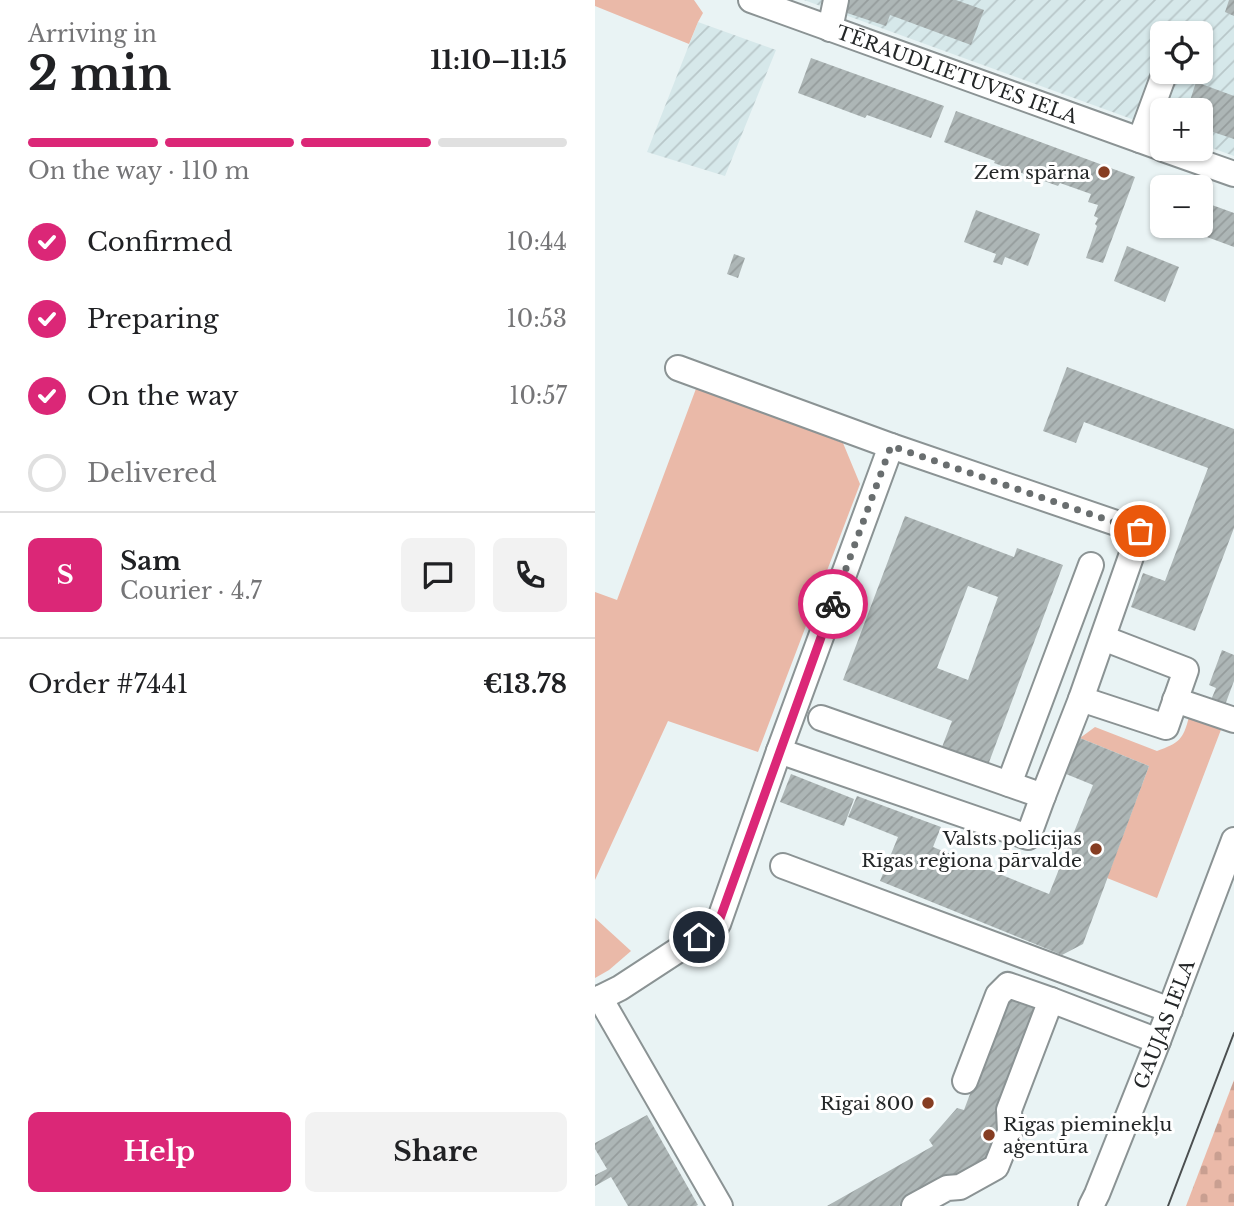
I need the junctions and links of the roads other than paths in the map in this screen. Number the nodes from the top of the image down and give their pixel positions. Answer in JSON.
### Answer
{"nodes":[{"id":1,"x":751,"y":0,"type":"edge"},
{"id":2,"x":836,"y":0,"type":"edge"},
{"id":3,"x":830,"y":29,"type":"junction"},
{"id":4,"x":1150,"y":144,"type":"edge"},
{"id":5,"x":1197,"y":161,"type":"edge"},
{"id":6,"x":1234,"y":174,"type":"edge"},
{"id":7,"x":678,"y":368,"type":"dead end"},
{"id":8,"x":891,"y":446,"type":"junction"},
{"id":9,"x":1091,"y":565,"type":"dead end"},
{"id":10,"x":1103,"y":638,"type":"junction"},
{"id":11,"x":1081,"y":699,"type":"junction"},
{"id":12,"x":1175,"y":700,"type":"junction"},
{"id":13,"x":821,"y":718,"type":"dead end"},
{"id":14,"x":1234,"y":720,"type":"edge"},
{"id":15,"x":779,"y":751,"type":"junction"},
{"id":16,"x":1009,"y":784,"type":"junction"},
{"id":17,"x":1043,"y":796,"type":"junction"},
{"id":18,"x":1234,"y":840,"type":"edge"},
{"id":19,"x":783,"y":866,"type":"dead end"},
{"id":20,"x":597,"y":999,"type":"edge"},
{"id":21,"x":1051,"y":1000,"type":"junction"},
{"id":22,"x":1170,"y":1010,"type":"junction"},
{"id":23,"x":1158,"y":1041,"type":"junction"},
{"id":24,"x":965,"y":1081,"type":"dead end"},
{"id":25,"x":1088,"y":1202,"type":"edge"},
{"id":26,"x":720,"y":1206,"type":"edge"},
{"id":27,"x":914,"y":1206,"type":"edge"}],
"edges":[{"from":1,"to":3,"type":"street","name":"TĒRAUDLIETUVES IELA"},
{"from":2,"to":3,"type":"street"},
{"from":3,"to":4,"type":"street","name":"TĒRAUDLIETUVES IELA"},
{"from":5,"to":6,"type":"street","name":"TĒRAUDLIETUVES IELA"},
{"from":7,"to":8,"type":"street"},
{"from":8,"to":10,"type":"street"},
{"from":8,"to":15,"type":"street"},
{"from":9,"to":16,"type":"street"},
{"from":10,"to":11,"type":"street"},
{"from":10,"to":12,"type":"street"},
{"from":11,"to":12,"type":"street"},
{"from":11,"to":17,"type":"street"},
{"from":12,"to":14,"type":"street"},
{"from":13,"to":16,"type":"street"},
{"from":15,"to":17,"type":"street"},
{"from":15,"to":20,"type":"street"},
{"from":16,"to":17,"type":"street"},
{"from":18,"to":22,"type":"street","name":"GAUJAS IELA"},
{"from":19,"to":22,"type":"street"},
{"from":20,"to":26,"type":"street"},
{"from":21,"to":23,"type":"street"},
{"from":21,"to":24,"type":"street"},
{"from":21,"to":27,"type":"street"},
{"from":22,"to":23,"type":"street","name":"GAUJAS IELA"},
{"from":23,"to":25,"type":"street","name":"GAUJAS IELA"}]}
